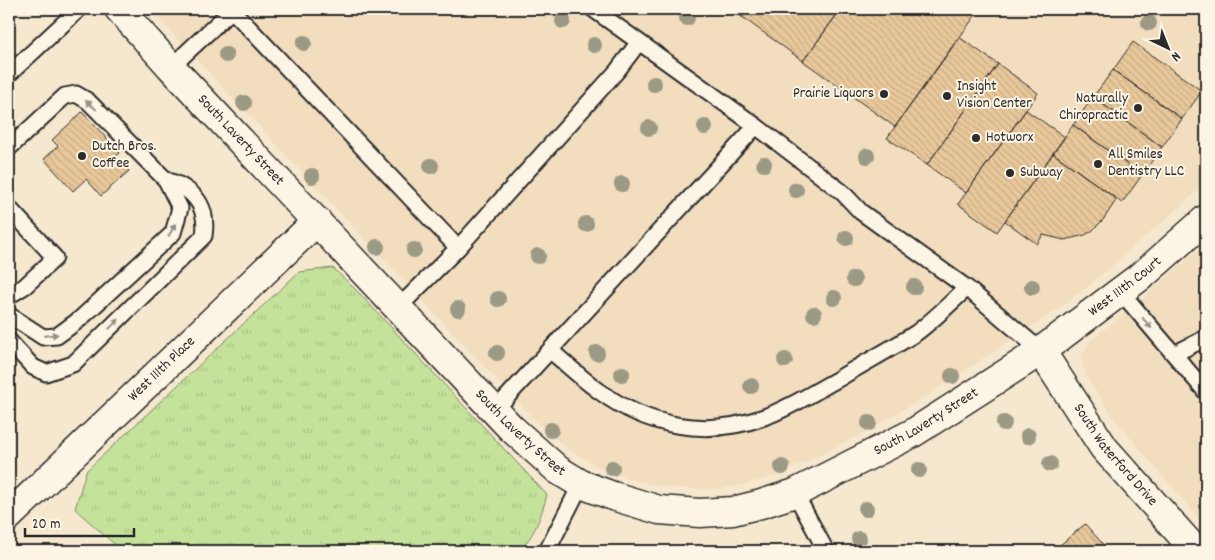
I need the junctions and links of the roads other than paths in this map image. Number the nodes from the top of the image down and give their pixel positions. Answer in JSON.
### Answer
{"nodes":[{"id":1,"x":79,"y":9,"type":"edge"},
{"id":2,"x":119,"y":9,"type":"edge"},
{"id":3,"x":233,"y":9,"type":"edge"},
{"id":4,"x":593,"y":9,"type":"edge"},
{"id":5,"x":639,"y":42,"type":"junction"},
{"id":6,"x":171,"y":67,"type":"junction"},
{"id":7,"x":9,"y":74,"type":"edge"},
{"id":8,"x":756,"y":126,"type":"junction"},
{"id":9,"x":9,"y":148,"type":"edge"},
{"id":10,"x":166,"y":180,"type":"junction"},
{"id":11,"x":9,"y":208,"type":"edge"},
{"id":12,"x":1206,"y":219,"type":"edge"},
{"id":13,"x":317,"y":221,"type":"junction"},
{"id":14,"x":458,"y":248,"type":"junction"},
{"id":15,"x":967,"y":288,"type":"junction"},
{"id":16,"x":1121,"y":292,"type":"junction"},
{"id":17,"x":9,"y":296,"type":"edge"},
{"id":18,"x":398,"y":308,"type":"junction"},
{"id":19,"x":9,"y":315,"type":"edge"},
{"id":20,"x":1206,"y":336,"type":"edge"},
{"id":21,"x":9,"y":341,"type":"edge"},
{"id":22,"x":550,"y":350,"type":"junction"},
{"id":23,"x":1041,"y":351,"type":"junction"},
{"id":24,"x":1174,"y":354,"type":"junction"},
{"id":25,"x":1206,"y":392,"type":"edge"},
{"id":26,"x":495,"y":410,"type":"junction"},
{"id":27,"x":580,"y":484,"type":"junction"},
{"id":28,"x":795,"y":493,"type":"junction"},
{"id":29,"x":9,"y":516,"type":"edge"},
{"id":30,"x":547,"y":551,"type":"edge"},
{"id":31,"x":826,"y":551,"type":"edge"},
{"id":32,"x":1196,"y":551,"type":"edge"}],
"edges":[{"from":1,"to":7,"type":"lane"},
{"from":2,"to":6,"type":"street","name":"South Laverty Street"},
{"from":3,"to":6,"type":"lane"},
{"from":3,"to":14,"type":"lane"},
{"from":4,"to":5,"type":"lane"},
{"from":5,"to":8,"type":"lane"},
{"from":5,"to":14,"type":"lane"},
{"from":6,"to":13,"type":"street","name":"South Laverty Street"},
{"from":8,"to":15,"type":"lane"},
{"from":8,"to":22,"type":"lane"},
{"from":10,"to":9,"type":"lane","one_way":true},
{"from":19,"to":10,"type":"lane","one_way":true},
{"from":21,"to":10,"type":"lane","one_way":true},
{"from":11,"to":17,"type":"lane"},
{"from":12,"to":16,"type":"street","name":"West 111th Court"},
{"from":13,"to":18,"type":"street","name":"South Laverty Street"},
{"from":13,"to":29,"type":"street","name":"West 111th Place"},
{"from":14,"to":18,"type":"lane"},
{"from":15,"to":22,"type":"lane"},
{"from":15,"to":23,"type":"lane"},
{"from":16,"to":23,"type":"street","name":"West 111th Court"},
{"from":16,"to":24,"type":"lane","one_way":true},
{"from":18,"to":26,"type":"street","name":"South Laverty Street"},
{"from":20,"to":24,"type":"lane"},
{"from":22,"to":26,"type":"lane"},
{"from":23,"to":28,"type":"street","name":"South Laverty Street"},
{"from":23,"to":32,"type":"street","name":"South Waterford Drive"},
{"from":24,"to":25,"type":"lane"},
{"from":26,"to":27,"type":"street","name":"South Laverty Street"},
{"from":27,"to":28,"type":"street","name":"South Laverty Street"},
{"from":27,"to":30,"type":"lane"},
{"from":28,"to":31,"type":"lane"}]}
